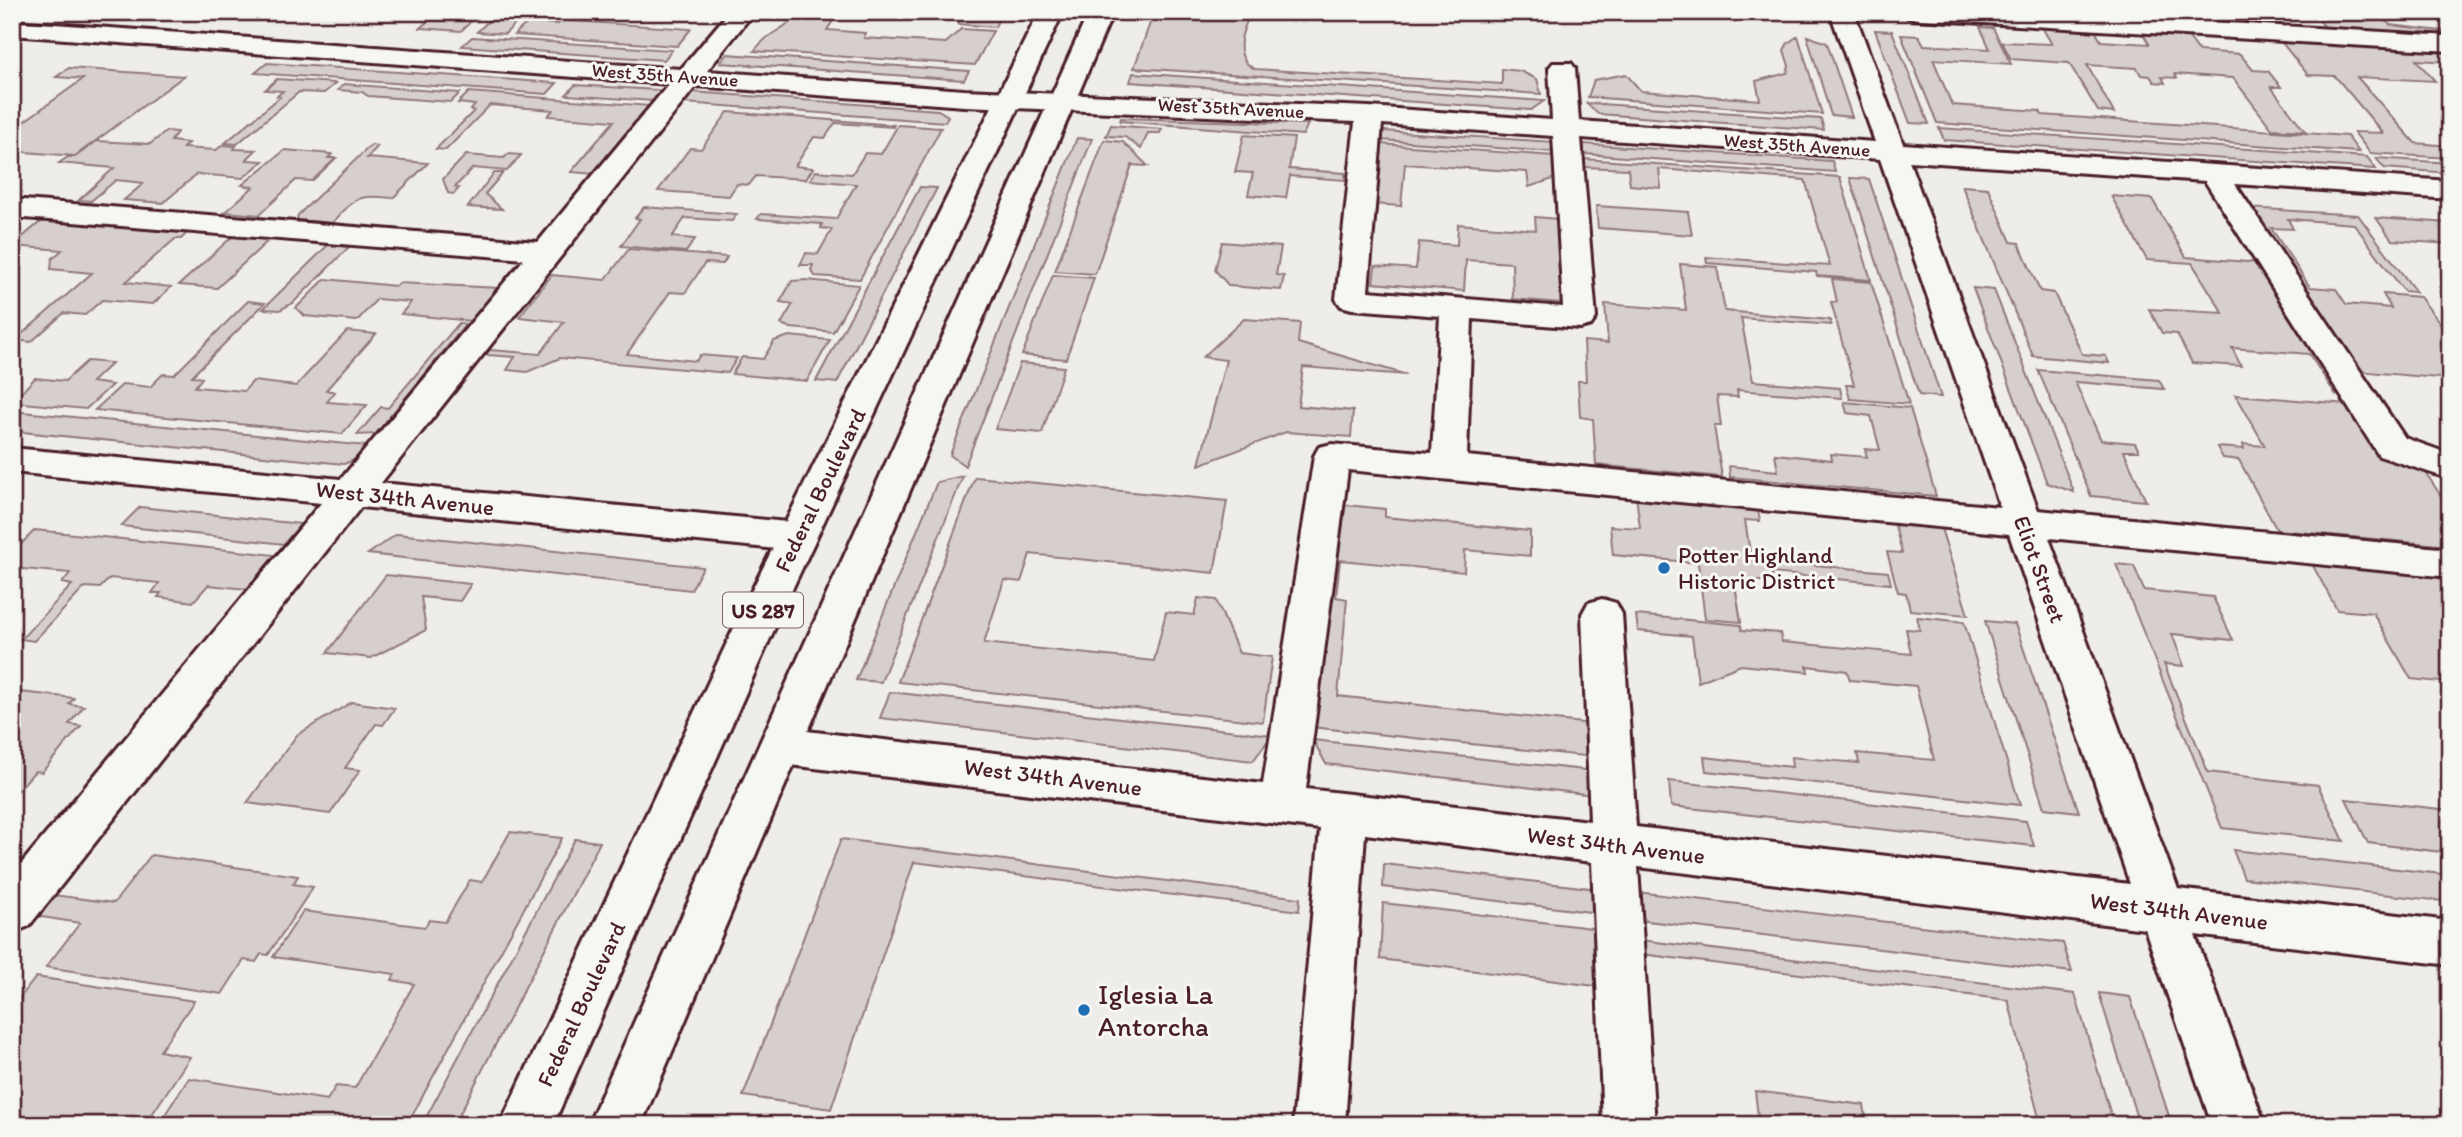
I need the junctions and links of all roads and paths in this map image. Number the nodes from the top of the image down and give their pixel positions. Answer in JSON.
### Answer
{"nodes":[{"id":1,"x":742,"y":12,"type":"edge"},
{"id":2,"x":1051,"y":12,"type":"edge"},
{"id":3,"x":1101,"y":12,"type":"edge"},
{"id":4,"x":1842,"y":12,"type":"edge"},
{"id":5,"x":1917,"y":12,"type":"edge"},
{"id":6,"x":2193,"y":21,"type":"edge"},
{"id":7,"x":12,"y":28,"type":"edge"},
{"id":8,"x":2450,"y":44,"type":"edge"},
{"id":9,"x":1562,"y":68,"type":"dead end"},
{"id":10,"x":689,"y":77,"type":"junction"},
{"id":11,"x":1009,"y":99,"type":"junction"},
{"id":12,"x":1062,"y":101,"type":"junction"},
{"id":13,"x":1369,"y":116,"type":"junction"},
{"id":14,"x":1566,"y":129,"type":"junction"},
{"id":15,"x":1892,"y":151,"type":"junction"},
{"id":16,"x":2214,"y":174,"type":"junction"},
{"id":17,"x":2449,"y":191,"type":"edge"},
{"id":18,"x":12,"y":208,"type":"edge"},
{"id":19,"x":547,"y":252,"type":"junction"},
{"id":20,"x":1456,"y":308,"type":"junction"},
{"id":21,"x":12,"y":460,"type":"edge"},
{"id":22,"x":1449,"y":466,"type":"junction"},
{"id":23,"x":2450,"y":467,"type":"edge"},
{"id":24,"x":351,"y":493,"type":"junction"},
{"id":25,"x":2024,"y":522,"type":"junction"},
{"id":26,"x":797,"y":537,"type":"junction"},
{"id":27,"x":2450,"y":564,"type":"edge"},
{"id":28,"x":1602,"y":614,"type":"dead end"},
{"id":29,"x":781,"y":746,"type":"junction"},
{"id":30,"x":1282,"y":804,"type":"junction"},
{"id":31,"x":1344,"y":812,"type":"junction"},
{"id":32,"x":1615,"y":845,"type":"junction"},
{"id":33,"x":29,"y":866,"type":"edge"},
{"id":34,"x":2162,"y":908,"type":"junction"},
{"id":35,"x":12,"y":911,"type":"edge"},
{"id":36,"x":2450,"y":943,"type":"edge"},
{"id":37,"x":526,"y":1125,"type":"edge"},
{"id":38,"x":614,"y":1125,"type":"edge"},
{"id":39,"x":1319,"y":1125,"type":"edge"},
{"id":40,"x":1629,"y":1125,"type":"edge"},
{"id":41,"x":2239,"y":1125,"type":"edge"}],
"edges":[{"from":1,"to":10,"type":"street"},
{"from":2,"to":11,"type":"street","name":"Federal Boulevard","number":"US 287"},
{"from":3,"to":12,"type":"street","number":"US 287"},
{"from":4,"to":15,"type":"street","name":"Eliot Street"},
{"from":5,"to":6,"type":"street"},
{"from":6,"to":8,"type":"street"},
{"from":7,"to":10,"type":"street","name":"West 35th Avenue"},
{"from":9,"to":14,"type":"street"},
{"from":10,"to":11,"type":"street","name":"West 35th Avenue"},
{"from":10,"to":19,"type":"street"},
{"from":11,"to":12,"type":"street","name":"West 35th Avenue"},
{"from":11,"to":26,"type":"street","name":"Federal Boulevard","number":"US 287"},
{"from":12,"to":13,"type":"street","name":"West 35th Avenue"},
{"from":12,"to":29,"type":"street","number":"US 287"},
{"from":13,"to":14,"type":"street","name":"West 35th Avenue"},
{"from":13,"to":20,"type":"street"},
{"from":14,"to":15,"type":"street","name":"West 35th Avenue"},
{"from":14,"to":20,"type":"street"},
{"from":15,"to":16,"type":"street","name":"West 35th Avenue"},
{"from":15,"to":25,"type":"street","name":"Eliot Street"},
{"from":16,"to":17,"type":"street","name":"West 35th Avenue"},
{"from":16,"to":23,"type":"street"},
{"from":18,"to":19,"type":"street"},
{"from":19,"to":24,"type":"street"},
{"from":20,"to":22,"type":"street"},
{"from":21,"to":24,"type":"street","name":"West 34th Avenue"},
{"from":22,"to":25,"type":"street"},
{"from":22,"to":30,"type":"street"},
{"from":24,"to":26,"type":"street","name":"West 34th Avenue"},
{"from":24,"to":33,"type":"street"},
{"from":25,"to":27,"type":"street"},
{"from":25,"to":34,"type":"street","name":"Eliot Street"},
{"from":26,"to":37,"type":"street","name":"Federal Boulevard","number":"US 287"},
{"from":28,"to":32,"type":"street"},
{"from":29,"to":30,"type":"street","name":"West 34th Avenue"},
{"from":29,"to":38,"type":"street","number":"US 287"},
{"from":30,"to":31,"type":"street","name":"West 34th Avenue"},
{"from":31,"to":32,"type":"street","name":"West 34th Avenue"},
{"from":31,"to":39,"type":"street"},
{"from":32,"to":34,"type":"street","name":"West 34th Avenue"},
{"from":32,"to":40,"type":"street"},
{"from":33,"to":35,"type":"street"},
{"from":34,"to":36,"type":"street","name":"West 34th Avenue"},
{"from":34,"to":41,"type":"street","name":"Eliot Street"}]}
